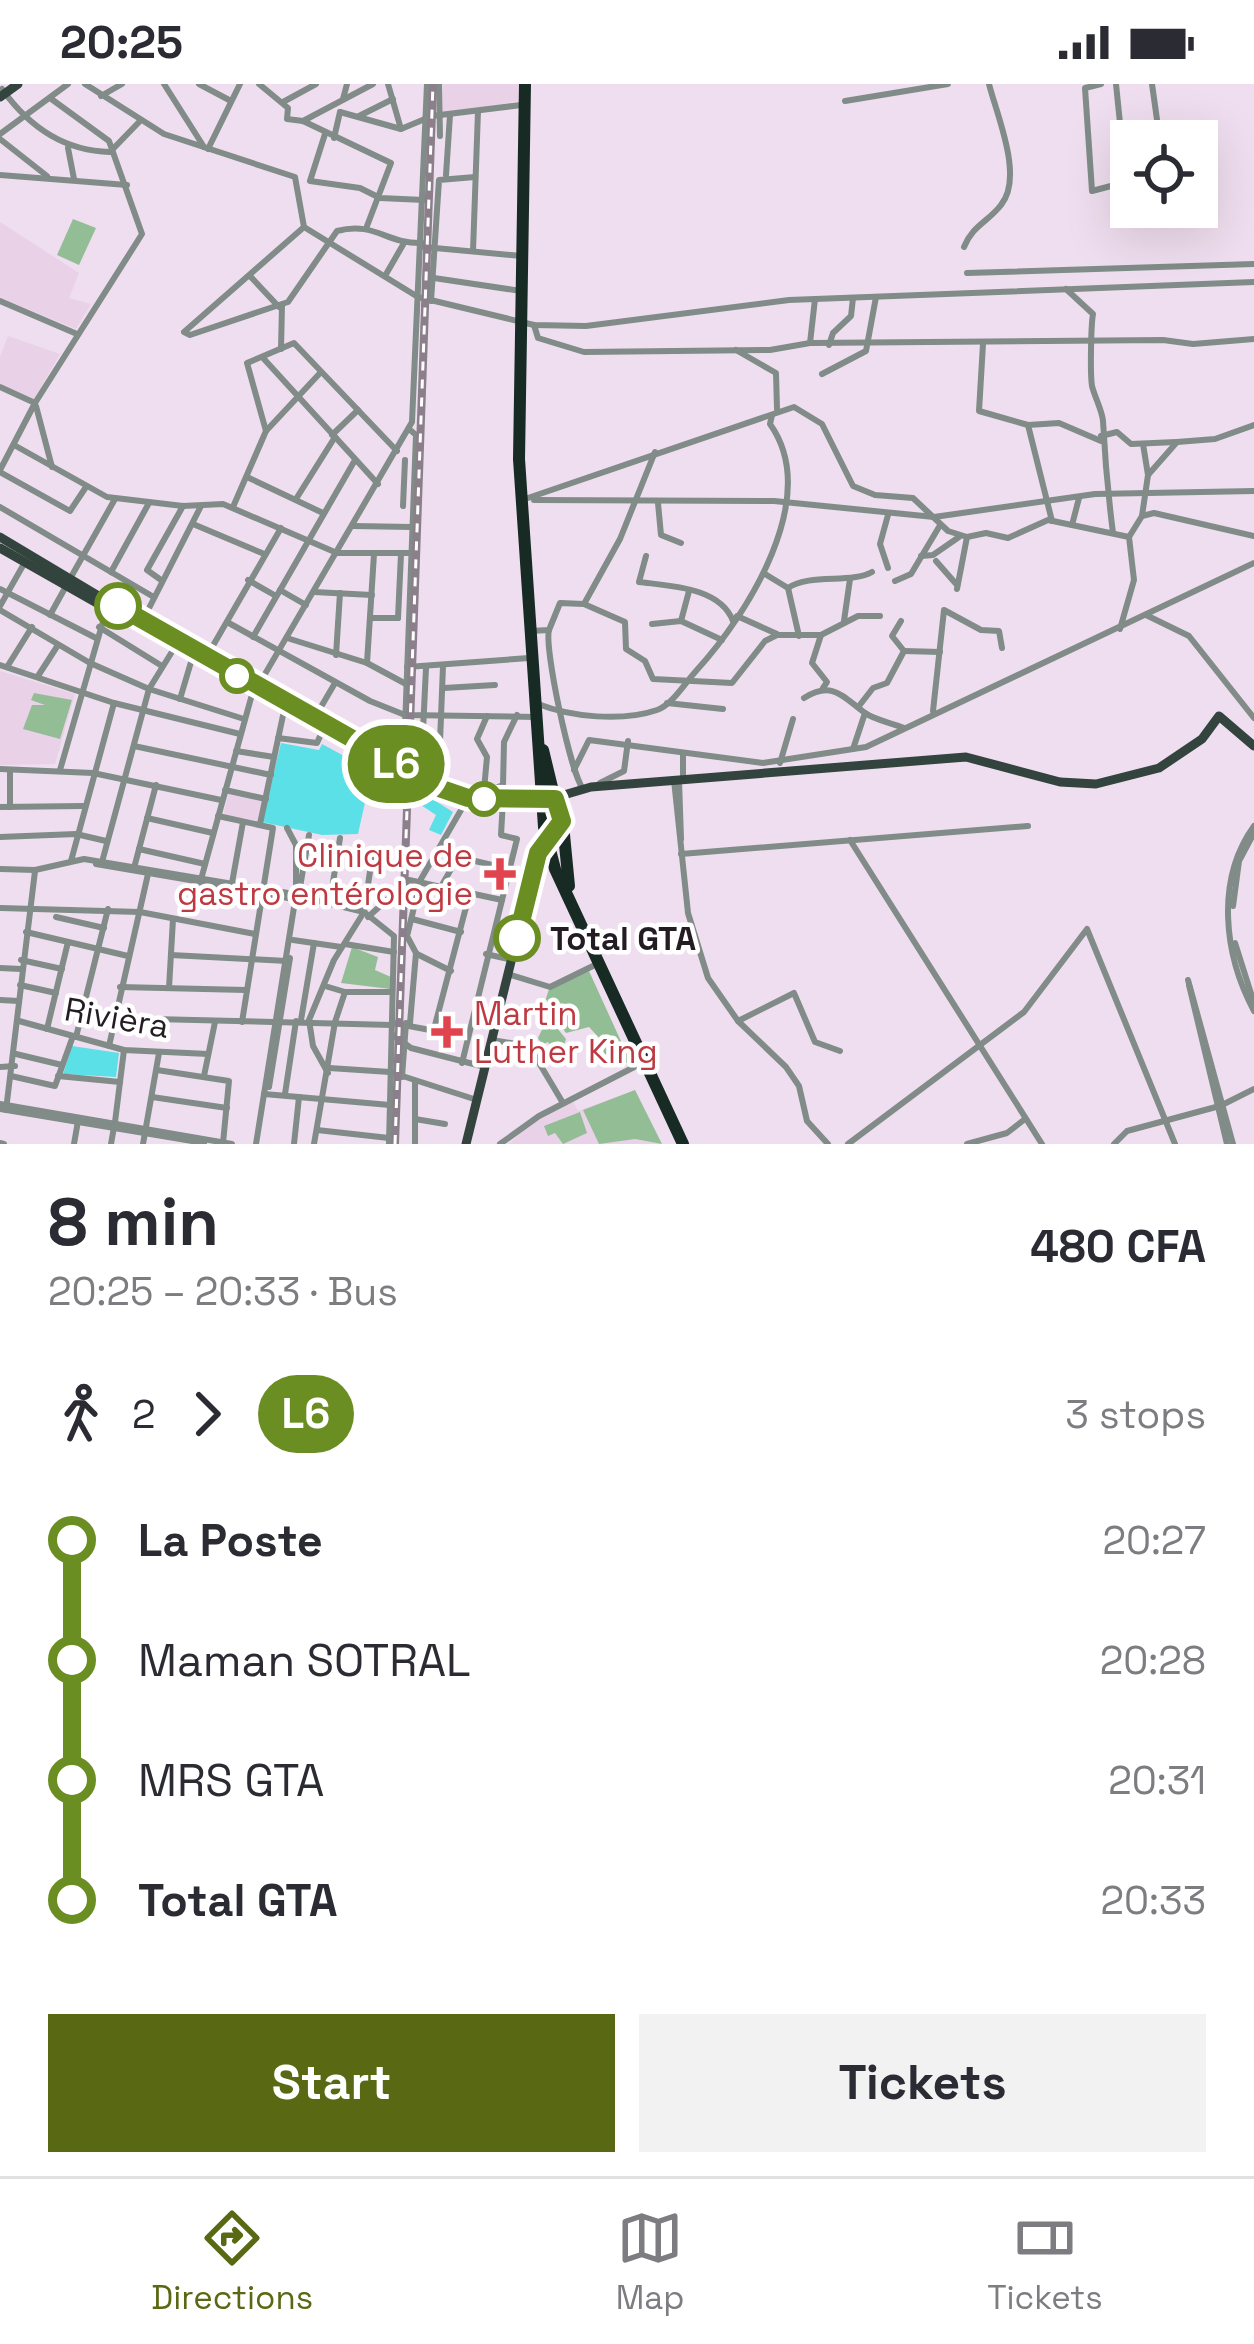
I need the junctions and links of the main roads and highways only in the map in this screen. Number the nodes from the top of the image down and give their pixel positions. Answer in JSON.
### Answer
{"nodes":[{"id":1,"x":18,"y":84,"type":"edge"},
{"id":2,"x":527,"y":84,"type":"edge"},
{"id":3,"x":3,"y":91,"type":"edge"},
{"id":4,"x":526,"y":324,"type":"junction"},
{"id":5,"x":0,"y":536,"type":"edge"},
{"id":6,"x":0,"y":548,"type":"edge"},
{"id":7,"x":68,"y":583,"type":"junction"},
{"id":8,"x":140,"y":620,"type":"junction"},
{"id":9,"x":531,"y":631,"type":"junction"},
{"id":10,"x":193,"y":654,"type":"junction"},
{"id":11,"x":258,"y":686,"type":"junction"},
{"id":12,"x":537,"y":713,"type":"junction"},
{"id":13,"x":326,"y":723,"type":"junction"},
{"id":14,"x":1254,"y":746,"type":"edge"},
{"id":15,"x":846,"y":767,"type":"junction"},
{"id":16,"x":678,"y":782,"type":"junction"},
{"id":17,"x":556,"y":806,"type":"junction"},
{"id":18,"x":642,"y":1064,"type":"junction"},
{"id":19,"x":466,"y":1144,"type":"edge"},
{"id":20,"x":685,"y":1144,"type":"edge"}],
"edges":[{"from":1,"to":3,"type":"main road"},
{"from":2,"to":4,"type":"highway"},
{"from":2,"to":4,"type":"highway"},
{"from":4,"to":9,"type":"highway"},
{"from":5,"to":7,"type":"main road"},
{"from":6,"to":7,"type":"main road"},
{"from":7,"to":8,"type":"main road"},
{"from":7,"to":8,"type":"main road"},
{"from":8,"to":10,"type":"main road"},
{"from":9,"to":12,"type":"highway"},
{"from":9,"to":12,"type":"highway"},
{"from":10,"to":11,"type":"main road"},
{"from":10,"to":11,"type":"main road"},
{"from":11,"to":13,"type":"main road"},
{"from":11,"to":13,"type":"main road"},
{"from":12,"to":17,"type":"highway"},
{"from":13,"to":17,"type":"main road"},
{"from":14,"to":15,"type":"main road"},
{"from":15,"to":16,"type":"main road"},
{"from":15,"to":16,"type":"main road"},
{"from":16,"to":17,"type":"main road"},
{"from":16,"to":17,"type":"main road"},
{"from":17,"to":18,"type":"highway"},
{"from":17,"to":18,"type":"highway"},
{"from":17,"to":19,"type":"main road"},
{"from":18,"to":20,"type":"highway"}]}
